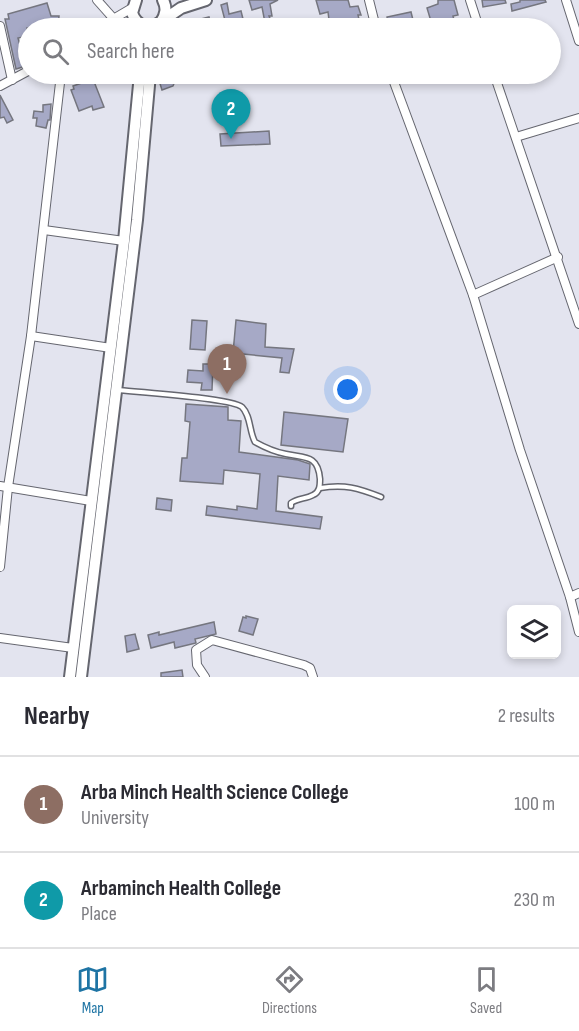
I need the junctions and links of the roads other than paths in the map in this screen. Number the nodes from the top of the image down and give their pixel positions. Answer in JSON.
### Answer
{"nodes":[{"id":1,"x":98,"y":0,"type":"edge"},
{"id":2,"x":163,"y":0,"type":"edge"},
{"id":3,"x":206,"y":0,"type":"edge"},
{"id":4,"x":369,"y":0,"type":"edge"},
{"id":5,"x":470,"y":0,"type":"edge"},
{"id":6,"x":566,"y":0,"type":"edge"},
{"id":7,"x":134,"y":9,"type":"edge"},
{"id":8,"x":113,"y":18,"type":"joint"},
{"id":9,"x":163,"y":18,"type":"edge"},
{"id":10,"x":168,"y":18,"type":"edge"},
{"id":11,"x":374,"y":18,"type":"edge"},
{"id":12,"x":476,"y":18,"type":"edge"},
{"id":13,"x":0,"y":28,"type":"edge"},
{"id":14,"x":579,"y":41,"type":"edge"},
{"id":15,"x":18,"y":77,"type":"edge"},
{"id":16,"x":12,"y":80,"type":"junction"},
{"id":17,"x":60,"y":84,"type":"edge"},
{"id":18,"x":139,"y":84,"type":"edge"},
{"id":19,"x":149,"y":84,"type":"edge"},
{"id":20,"x":395,"y":84,"type":"edge"},
{"id":21,"x":497,"y":84,"type":"edge"},
{"id":22,"x":0,"y":86,"type":"edge"},
{"id":23,"x":579,"y":118,"type":"edge"},
{"id":24,"x":516,"y":137,"type":"junction"},
{"id":25,"x":44,"y":230,"type":"junction"},
{"id":26,"x":124,"y":241,"type":"junction"},
{"id":27,"x":558,"y":257,"type":"junction"},
{"id":28,"x":473,"y":295,"type":"junction"},
{"id":29,"x":579,"y":324,"type":"edge"},
{"id":30,"x":32,"y":336,"type":"junction"},
{"id":31,"x":111,"y":348,"type":"junction"},
{"id":32,"x":111,"y":389,"type":"junction"},
{"id":33,"x":4,"y":487,"type":"edge"},
{"id":34,"x":320,"y":488,"type":"junction"},
{"id":35,"x":381,"y":497,"type":"dead end"},
{"id":36,"x":91,"y":501,"type":"junction"},
{"id":37,"x":291,"y":506,"type":"dead end"},
{"id":38,"x":0,"y":567,"type":"edge"},
{"id":39,"x":579,"y":593,"type":"edge"},
{"id":40,"x":570,"y":597,"type":"junction"},
{"id":41,"x":579,"y":632,"type":"edge"},
{"id":42,"x":0,"y":638,"type":"edge"},
{"id":43,"x":73,"y":648,"type":"junction"},
{"id":44,"x":69,"y":677,"type":"edge"},
{"id":45,"x":81,"y":677,"type":"edge"},
{"id":46,"x":205,"y":677,"type":"edge"},
{"id":47,"x":313,"y":677,"type":"edge"}],
"edges":[{"from":1,"to":8,"type":"street"},
{"from":2,"to":9,"type":"main road"},
{"from":3,"to":10,"type":"main road"},
{"from":4,"to":11,"type":"street"},
{"from":5,"to":12,"type":"street"},
{"from":6,"to":14,"type":"street"},
{"from":7,"to":8,"type":"street"},
{"from":13,"to":16,"type":"street"},
{"from":15,"to":16,"type":"street"},
{"from":16,"to":22,"type":"street"},
{"from":17,"to":25,"type":"street"},
{"from":18,"to":26,"type":"main road"},
{"from":19,"to":32,"type":"main road"},
{"from":20,"to":28,"type":"street"},
{"from":21,"to":24,"type":"street"},
{"from":23,"to":24,"type":"street"},
{"from":24,"to":27,"type":"street"},
{"from":25,"to":26,"type":"street"},
{"from":25,"to":30,"type":"street"},
{"from":26,"to":31,"type":"main road"},
{"from":27,"to":28,"type":"street"},
{"from":27,"to":29,"type":"street"},
{"from":28,"to":40,"type":"street"},
{"from":30,"to":31,"type":"street"},
{"from":30,"to":33,"type":"street"},
{"from":31,"to":32,"type":"main road"},
{"from":32,"to":34,"type":"lane"},
{"from":32,"to":36,"type":"main road"},
{"from":32,"to":45,"type":"main road"},
{"from":33,"to":36,"type":"street"},
{"from":33,"to":38,"type":"street"},
{"from":34,"to":35,"type":"lane"},
{"from":34,"to":37,"type":"lane"},
{"from":36,"to":43,"type":"main road"},
{"from":39,"to":40,"type":"street"},
{"from":40,"to":41,"type":"street"},
{"from":42,"to":43,"type":"street"},
{"from":43,"to":44,"type":"main road"},
{"from":46,"to":47,"type":"street"}]}
